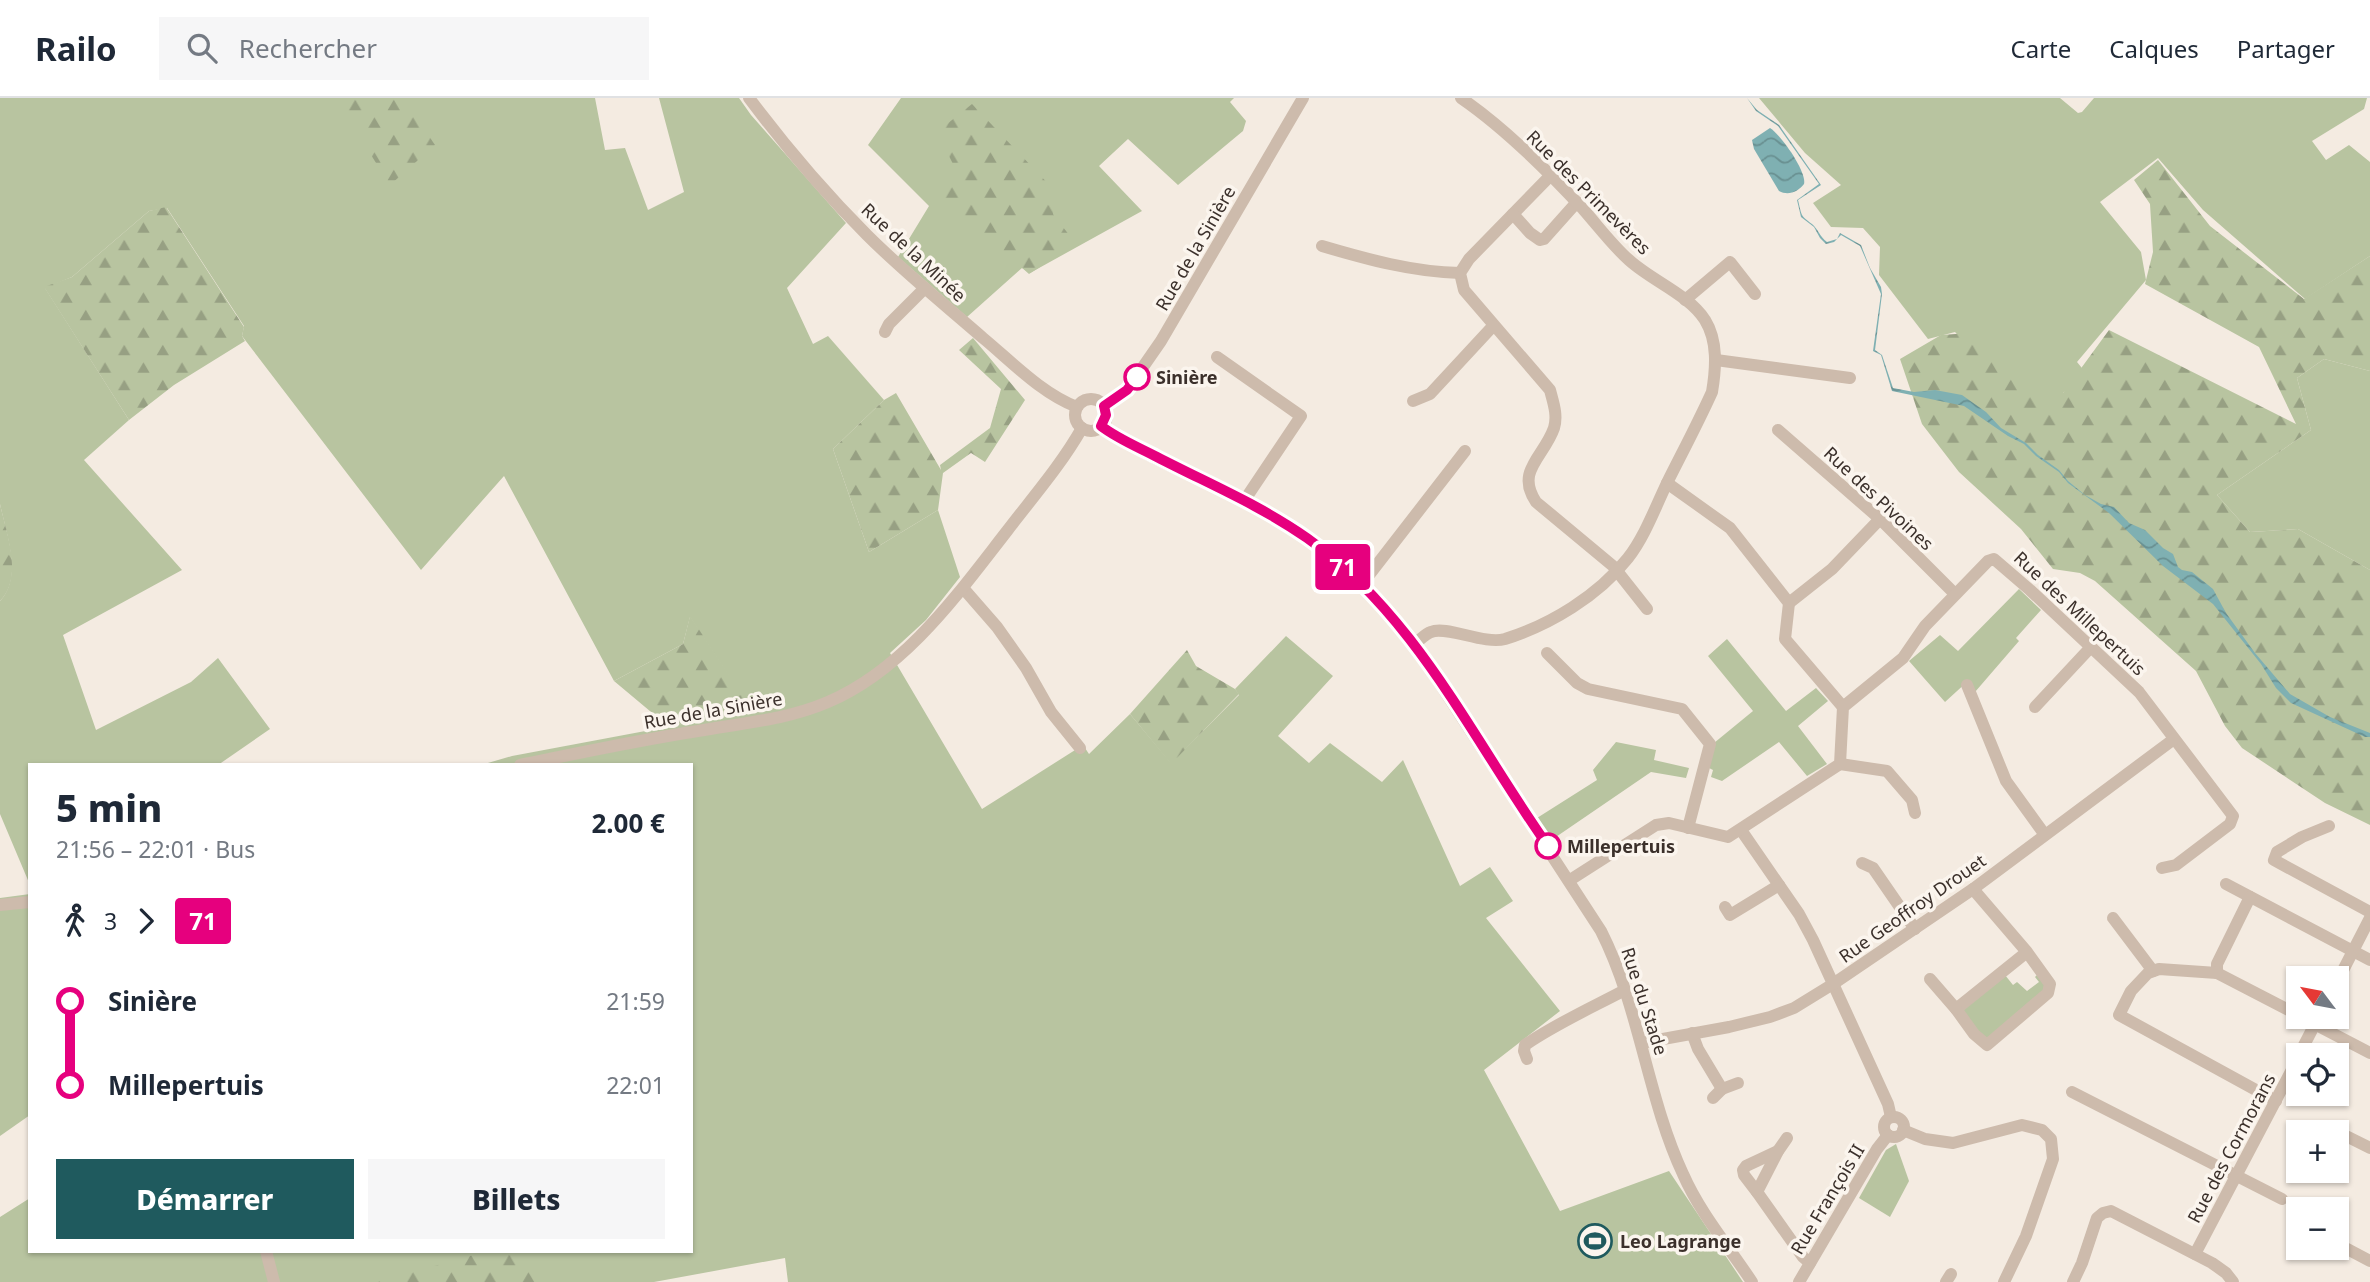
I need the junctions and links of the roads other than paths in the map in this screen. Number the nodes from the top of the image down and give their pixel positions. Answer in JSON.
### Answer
{"nodes":[{"id":1,"x":750,"y":98,"type":"edge"},
{"id":2,"x":1303,"y":98,"type":"edge"},
{"id":3,"x":1461,"y":98,"type":"edge"},
{"id":4,"x":1551,"y":175,"type":"junction"},
{"id":5,"x":1577,"y":202,"type":"junction"},
{"id":6,"x":1513,"y":214,"type":"junction"},
{"id":7,"x":1322,"y":246,"type":"dead end"},
{"id":8,"x":1460,"y":273,"type":"junction"},
{"id":9,"x":925,"y":288,"type":"junction"},
{"id":10,"x":1755,"y":294,"type":"dead end"},
{"id":11,"x":1685,"y":300,"type":"junction"},
{"id":12,"x":1493,"y":326,"type":"junction"},
{"id":13,"x":885,"y":332,"type":"dead end"},
{"id":14,"x":1217,"y":357,"type":"dead end"},
{"id":15,"x":1716,"y":360,"type":"junction"},
{"id":16,"x":1850,"y":378,"type":"dead end"},
{"id":17,"x":1413,"y":401,"type":"dead end"},
{"id":18,"x":1104,"y":406,"type":"junction"},
{"id":19,"x":1077,"y":407,"type":"junction"},
{"id":20,"x":1101,"y":426,"type":"junction"},
{"id":21,"x":1082,"y":428,"type":"junction"},
{"id":22,"x":1778,"y":430,"type":"dead end"},
{"id":23,"x":1465,"y":452,"type":"dead end"},
{"id":24,"x":1667,"y":483,"type":"junction"},
{"id":25,"x":1244,"y":500,"type":"junction"},
{"id":26,"x":1880,"y":519,"type":"junction"},
{"id":27,"x":1617,"y":572,"type":"junction"},
{"id":28,"x":1362,"y":584,"type":"junction"},
{"id":29,"x":963,"y":588,"type":"junction"},
{"id":30,"x":1955,"y":594,"type":"junction"},
{"id":31,"x":1789,"y":603,"type":"junction"},
{"id":32,"x":1647,"y":609,"type":"dead end"},
{"id":33,"x":1414,"y":643,"type":"junction"},
{"id":34,"x":2091,"y":647,"type":"junction"},
{"id":35,"x":1547,"y":653,"type":"dead end"},
{"id":36,"x":1967,"y":685,"type":"dead end"},
{"id":37,"x":1843,"y":707,"type":"junction"},
{"id":38,"x":2035,"y":707,"type":"dead end"},
{"id":39,"x":2174,"y":739,"type":"junction"},
{"id":40,"x":1080,"y":748,"type":"dead end"},
{"id":41,"x":530,"y":763,"type":"edge"},
{"id":42,"x":1840,"y":764,"type":"junction"},
{"id":43,"x":1916,"y":813,"type":"dead end"},
{"id":44,"x":2329,"y":826,"type":"dead end"},
{"id":45,"x":1688,"y":828,"type":"junction"},
{"id":46,"x":1741,"y":830,"type":"junction"},
{"id":47,"x":2045,"y":835,"type":"junction"},
{"id":48,"x":1862,"y":863,"type":"dead end"},
{"id":49,"x":2162,"y":868,"type":"dead end"},
{"id":50,"x":1570,"y":880,"type":"junction"},
{"id":51,"x":2226,"y":884,"type":"dead end"},
{"id":52,"x":1779,"y":885,"type":"junction"},
{"id":53,"x":1973,"y":889,"type":"junction"},
{"id":54,"x":2250,"y":897,"type":"junction"},
{"id":55,"x":28,"y":902,"type":"edge"},
{"id":56,"x":0,"y":904,"type":"edge"},
{"id":57,"x":1725,"y":907,"type":"dead end"},
{"id":58,"x":2370,"y":912,"type":"edge"},
{"id":59,"x":2113,"y":918,"type":"dead end"},
{"id":60,"x":2370,"y":918,"type":"edge"},
{"id":61,"x":1916,"y":929,"type":"junction"},
{"id":62,"x":2027,"y":952,"type":"junction"},
{"id":63,"x":2353,"y":952,"type":"junction"},
{"id":64,"x":2370,"y":960,"type":"edge"},
{"id":65,"x":2346,"y":966,"type":"edge"},
{"id":66,"x":2153,"y":971,"type":"junction"},
{"id":67,"x":2217,"y":974,"type":"junction"},
{"id":68,"x":1930,"y":978,"type":"dead end"},
{"id":69,"x":1833,"y":984,"type":"junction"},
{"id":70,"x":1625,"y":990,"type":"junction"},
{"id":71,"x":1956,"y":1009,"type":"junction"},
{"id":72,"x":2286,"y":1009,"type":"edge"},
{"id":73,"x":2331,"y":1029,"type":"edge"},
{"id":74,"x":1692,"y":1033,"type":"junction"},
{"id":75,"x":1641,"y":1043,"type":"junction"},
{"id":76,"x":2370,"y":1053,"type":"edge"},
{"id":77,"x":1527,"y":1059,"type":"dead end"},
{"id":78,"x":2286,"y":1081,"type":"edge"},
{"id":79,"x":1738,"y":1083,"type":"dead end"},
{"id":80,"x":2073,"y":1092,"type":"dead end"},
{"id":81,"x":2276,"y":1101,"type":"junction"},
{"id":82,"x":1891,"y":1117,"type":"junction"},
{"id":83,"x":1903,"y":1130,"type":"junction"},
{"id":84,"x":1888,"y":1135,"type":"junction"},
{"id":85,"x":1787,"y":1138,"type":"dead end"},
{"id":86,"x":2349,"y":1138,"type":"edge"},
{"id":87,"x":2370,"y":1148,"type":"edge"},
{"id":88,"x":1778,"y":1151,"type":"junction"},
{"id":89,"x":2236,"y":1175,"type":"junction"},
{"id":90,"x":1757,"y":1192,"type":"junction"},
{"id":91,"x":2281,"y":1199,"type":"dead end"},
{"id":92,"x":2349,"y":1250,"type":"edge"},
{"id":93,"x":267,"y":1253,"type":"edge"},
{"id":94,"x":2195,"y":1254,"type":"junction"},
{"id":95,"x":2370,"y":1261,"type":"edge"},
{"id":96,"x":1810,"y":1262,"type":"junction"},
{"id":97,"x":274,"y":1282,"type":"edge"},
{"id":98,"x":1752,"y":1282,"type":"edge"},
{"id":99,"x":1799,"y":1282,"type":"edge"},
{"id":100,"x":2004,"y":1282,"type":"edge"},
{"id":101,"x":2073,"y":1282,"type":"edge"},
{"id":102,"x":2234,"y":1282,"type":"edge"}],
"edges":[{"from":1,"to":9,"type":"street","name":"Rue de la Minée"},
{"from":2,"to":18,"type":"street","name":"Rue de la Sinière"},
{"from":3,"to":4,"type":"street","name":"Rue des Primevères"},
{"from":4,"to":5,"type":"street","name":"Rue des Primevères"},
{"from":4,"to":6,"type":"street"},
{"from":5,"to":6,"type":"street"},
{"from":5,"to":11,"type":"street","name":"Rue des Primevères"},
{"from":6,"to":8,"type":"street"},
{"from":7,"to":8,"type":"street"},
{"from":8,"to":12,"type":"street"},
{"from":9,"to":13,"type":"street"},
{"from":9,"to":19,"type":"street","name":"Rue de la Minée"},
{"from":10,"to":11,"type":"street"},
{"from":11,"to":15,"type":"street","name":"Rue des Primevères"},
{"from":12,"to":17,"type":"street"},
{"from":12,"to":27,"type":"street"},
{"from":14,"to":25,"type":"street"},
{"from":15,"to":16,"type":"street"},
{"from":15,"to":24,"type":"street","name":"Rue des Primevères"},
{"from":18,"to":19,"type":"street"},
{"from":18,"to":20,"type":"street"},
{"from":19,"to":21,"type":"street"},
{"from":20,"to":21,"type":"street"},
{"from":20,"to":25,"type":"street","name":"Rue du Stade"},
{"from":21,"to":29,"type":"street","name":"Rue de la Sinière"},
{"from":22,"to":26,"type":"street","name":"Rue des Pivoines"},
{"from":23,"to":28,"type":"street"},
{"from":24,"to":27,"type":"street","name":"Rue des Primevères"},
{"from":24,"to":31,"type":"street"},
{"from":25,"to":28,"type":"street","name":"Rue du Stade"},
{"from":26,"to":30,"type":"street","name":"Rue des Pivoines"},
{"from":26,"to":31,"type":"street"},
{"from":27,"to":32,"type":"street"},
{"from":27,"to":33,"type":"street","name":"Rue des Primevères"},
{"from":28,"to":33,"type":"street","name":"Rue du Stade"},
{"from":29,"to":40,"type":"street"},
{"from":29,"to":41,"type":"street","name":"Rue de la Sinière"},
{"from":30,"to":34,"type":"street","name":"Rue des Millepertuis"},
{"from":30,"to":37,"type":"street","name":"Rue des Millepertuis"},
{"from":31,"to":37,"type":"street"},
{"from":33,"to":50,"type":"street","name":"Rue du Stade"},
{"from":34,"to":38,"type":"street"},
{"from":34,"to":39,"type":"street","name":"Rue des Millepertuis"},
{"from":35,"to":45,"type":"street"},
{"from":36,"to":47,"type":"street"},
{"from":37,"to":42,"type":"street"},
{"from":39,"to":47,"type":"street","name":"Rue Geoffroy Drouet"},
{"from":39,"to":49,"type":"street","name":"Rue des Millepertuis"},
{"from":42,"to":43,"type":"street"},
{"from":42,"to":46,"type":"street"},
{"from":44,"to":58,"type":"street"},
{"from":45,"to":46,"type":"street"},
{"from":45,"to":50,"type":"street"},
{"from":46,"to":52,"type":"street"},
{"from":47,"to":53,"type":"street","name":"Rue Geoffroy Drouet"},
{"from":48,"to":61,"type":"street"},
{"from":50,"to":70,"type":"street","name":"Rue du Stade"},
{"from":51,"to":54,"type":"street"},
{"from":52,"to":57,"type":"street"},
{"from":52,"to":69,"type":"street"},
{"from":53,"to":61,"type":"street","name":"Rue Geoffroy Drouet"},
{"from":53,"to":62,"type":"street"},
{"from":54,"to":63,"type":"street"},
{"from":54,"to":67,"type":"street"},
{"from":55,"to":56,"type":"street"},
{"from":59,"to":66,"type":"street"},
{"from":60,"to":63,"type":"street"},
{"from":61,"to":69,"type":"street","name":"Rue Geoffroy Drouet"},
{"from":62,"to":71,"type":"street"},
{"from":62,"to":71,"type":"street"},
{"from":63,"to":64,"type":"street"},
{"from":63,"to":65,"type":"street"},
{"from":66,"to":67,"type":"street"},
{"from":66,"to":81,"type":"street"},
{"from":67,"to":72,"type":"street"},
{"from":68,"to":71,"type":"street"},
{"from":69,"to":74,"type":"street","name":"Rue Geoffroy Drouet"},
{"from":69,"to":82,"type":"street"},
{"from":70,"to":75,"type":"street","name":"Rue du Stade"},
{"from":70,"to":77,"type":"street"},
{"from":73,"to":76,"type":"street"},
{"from":74,"to":75,"type":"street","name":"Rue Geoffroy Drouet"},
{"from":74,"to":79,"type":"street"},
{"from":75,"to":98,"type":"street","name":"Rue du Stade"},
{"from":78,"to":81,"type":"street","name":"Rue des Cormorans"},
{"from":80,"to":89,"type":"street"},
{"from":81,"to":89,"type":"street","name":"Rue des Cormorans"},
{"from":82,"to":83,"type":"street"},
{"from":82,"to":84,"type":"street"},
{"from":83,"to":84,"type":"street"},
{"from":83,"to":100,"type":"street"},
{"from":84,"to":96,"type":"street","name":"Rue François II"},
{"from":85,"to":88,"type":"street"},
{"from":86,"to":87,"type":"street"},
{"from":88,"to":90,"type":"street"},
{"from":88,"to":90,"type":"street"},
{"from":89,"to":91,"type":"street"},
{"from":89,"to":94,"type":"street","name":"Rue des Cormorans"},
{"from":90,"to":96,"type":"street"},
{"from":92,"to":95,"type":"street"},
{"from":93,"to":97,"type":"street"},
{"from":94,"to":101,"type":"street"},
{"from":94,"to":102,"type":"street"},
{"from":96,"to":99,"type":"street","name":"Rue François II"}]}
